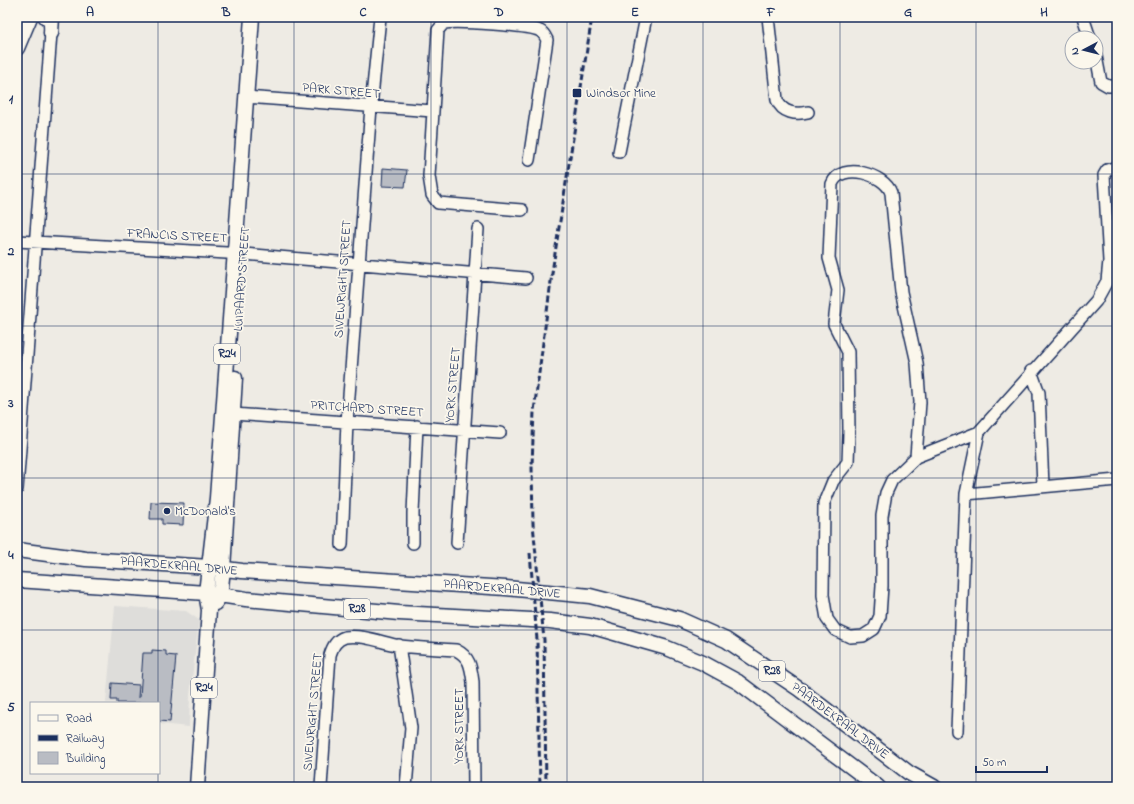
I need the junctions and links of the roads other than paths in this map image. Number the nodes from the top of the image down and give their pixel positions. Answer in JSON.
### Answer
{"nodes":[{"id":1,"x":30,"y":17,"type":"edge"},
{"id":2,"x":44,"y":17,"type":"edge"},
{"id":3,"x":52,"y":17,"type":"edge"},
{"id":4,"x":252,"y":17,"type":"edge"},
{"id":5,"x":261,"y":17,"type":"edge"},
{"id":6,"x":380,"y":17,"type":"edge"},
{"id":7,"x":646,"y":17,"type":"edge"},
{"id":8,"x":768,"y":17,"type":"edge"},
{"id":9,"x":1083,"y":17,"type":"edge"},
{"id":10,"x":1087,"y":30,"type":"edge"},
{"id":11,"x":51,"y":33,"type":"junction"},
{"id":12,"x":17,"y":48,"type":"edge"},
{"id":13,"x":1099,"y":70,"type":"edge"},
{"id":14,"x":1117,"y":86,"type":"edge"},
{"id":15,"x":250,"y":98,"type":"junction"},
{"id":16,"x":371,"y":107,"type":"junction"},
{"id":17,"x":433,"y":111,"type":"junction"},
{"id":18,"x":808,"y":112,"type":"dead end"},
{"id":19,"x":619,"y":152,"type":"dead end"},
{"id":20,"x":529,"y":160,"type":"dead end"},
{"id":21,"x":1117,"y":167,"type":"edge"},
{"id":22,"x":522,"y":210,"type":"dead end"},
{"id":23,"x":478,"y":230,"type":"dead end"},
{"id":24,"x":17,"y":240,"type":"edge"},
{"id":25,"x":34,"y":242,"type":"junction"},
{"id":26,"x":239,"y":254,"type":"junction"},
{"id":27,"x":358,"y":264,"type":"junction"},
{"id":28,"x":476,"y":273,"type":"junction"},
{"id":29,"x":526,"y":278,"type":"dead end"},
{"id":30,"x":1031,"y":371,"type":"junction"},
{"id":31,"x":233,"y":414,"type":"junction"},
{"id":32,"x":347,"y":422,"type":"junction"},
{"id":33,"x":417,"y":426,"type":"junction"},
{"id":34,"x":463,"y":429,"type":"junction"},
{"id":35,"x":979,"y":432,"type":"junction"},
{"id":36,"x":500,"y":433,"type":"dead end"},
{"id":37,"x":916,"y":456,"type":"junction"},
{"id":38,"x":1117,"y":480,"type":"edge"},
{"id":39,"x":1043,"y":486,"type":"junction"},
{"id":40,"x":17,"y":489,"type":"edge"},
{"id":41,"x":966,"y":494,"type":"junction"},
{"id":42,"x":413,"y":543,"type":"dead end"},
{"id":43,"x":457,"y":543,"type":"dead end"},
{"id":44,"x":342,"y":544,"type":"dead end"},
{"id":45,"x":17,"y":550,"type":"edge"},
{"id":46,"x":209,"y":567,"type":"junction"},
{"id":47,"x":223,"y":569,"type":"junction"},
{"id":48,"x":17,"y":580,"type":"edge"},
{"id":49,"x":206,"y":593,"type":"junction"},
{"id":50,"x":220,"y":596,"type":"junction"},
{"id":51,"x":209,"y":610,"type":"junction"},
{"id":52,"x":399,"y":645,"type":"junction"},
{"id":53,"x":471,"y":666,"type":"joint"},
{"id":54,"x":956,"y":731,"type":"dead end"},
{"id":55,"x":197,"y":787,"type":"edge"},
{"id":56,"x":321,"y":787,"type":"edge"},
{"id":57,"x":406,"y":787,"type":"edge"},
{"id":58,"x":474,"y":787,"type":"edge"},
{"id":59,"x":878,"y":787,"type":"edge"},
{"id":60,"x":934,"y":787,"type":"edge"}],
"edges":[{"from":1,"to":12,"type":"main road"},
{"from":2,"to":11,"type":"street"},
{"from":3,"to":11,"type":"main road"},
{"from":4,"to":15,"type":"main road","name":"LUIPAARD STREET","number":"R24"},
{"from":5,"to":15,"type":"main road","name":"LUIPAARD STREET","number":"R24"},
{"from":6,"to":16,"type":"street","name":"SIVEWRIGHT STREET"},
{"from":7,"to":19,"type":"street"},
{"from":8,"to":18,"type":"street"},
{"from":9,"to":10,"type":"street"},
{"from":11,"to":25,"type":"street"},
{"from":13,"to":14,"type":"street"},
{"from":15,"to":16,"type":"street","name":"PARK STREET"},
{"from":15,"to":26,"type":"main road","name":"LUIPAARD STREET","number":"R24"},
{"from":16,"to":17,"type":"street","name":"PARK STREET"},
{"from":16,"to":27,"type":"street","name":"SIVEWRIGHT STREET"},
{"from":17,"to":20,"type":"street"},
{"from":17,"to":22,"type":"street"},
{"from":21,"to":30,"type":"street"},
{"from":23,"to":28,"type":"street","name":"YORK STREET"},
{"from":24,"to":25,"type":"street","name":"FRANCIS STREET"},
{"from":25,"to":26,"type":"street","name":"FRANCIS STREET"},
{"from":25,"to":40,"type":"street"},
{"from":26,"to":27,"type":"street","name":"FRANCIS STREET"},
{"from":26,"to":31,"type":"main road","name":"LUIPAARD STREET","number":"R24"},
{"from":26,"to":46,"type":"main road","name":"LUIPAARD STREET","number":"R24"},
{"from":27,"to":28,"type":"street","name":"FRANCIS STREET"},
{"from":27,"to":32,"type":"street","name":"SIVEWRIGHT STREET"},
{"from":28,"to":29,"type":"street","name":"FRANCIS STREET"},
{"from":28,"to":34,"type":"street","name":"YORK STREET"},
{"from":30,"to":35,"type":"street"},
{"from":30,"to":39,"type":"street"},
{"from":31,"to":32,"type":"street","name":"PRITCHARD STREET"},
{"from":31,"to":47,"type":"main road","name":"LUIPAARD STREET","number":"R24"},
{"from":32,"to":33,"type":"street","name":"PRITCHARD STREET"},
{"from":32,"to":44,"type":"street","name":"SIVEWRIGHT STREET"},
{"from":33,"to":34,"type":"street","name":"PRITCHARD STREET"},
{"from":33,"to":42,"type":"street"},
{"from":34,"to":36,"type":"street","name":"PRITCHARD STREET"},
{"from":34,"to":43,"type":"street","name":"YORK STREET"},
{"from":35,"to":37,"type":"street"},
{"from":35,"to":41,"type":"street"},
{"from":37,"to":37,"type":"street"},
{"from":38,"to":39,"type":"street"},
{"from":39,"to":41,"type":"street"},
{"from":41,"to":54,"type":"street"},
{"from":45,"to":46,"type":"main road","name":"PAARDEKRAAL DRIVE","number":"R28"},
{"from":46,"to":47,"type":"main road","name":"PAARDEKRAAL DRIVE","number":"R28"},
{"from":46,"to":49,"type":"main road","name":"LUIPAARD STREET","number":"R24"},
{"from":47,"to":50,"type":"main road","name":"LUIPAARD STREET","number":"R24"},
{"from":47,"to":60,"type":"main road","name":"PAARDEKRAAL DRIVE","number":"R28"},
{"from":48,"to":49,"type":"main road","name":"PAARDEKRAAL DRIVE","number":"R28"},
{"from":49,"to":50,"type":"main road","name":"PAARDEKRAAL DRIVE","number":"R28"},
{"from":49,"to":51,"type":"main road","name":"LUIPAARD STREET","number":"R24"},
{"from":50,"to":51,"type":"main road"},
{"from":50,"to":59,"type":"main road","name":"PAARDEKRAAL DRIVE","number":"R28"},
{"from":51,"to":55,"type":"main road","name":"LUIPAARD STREET","number":"R24"},
{"from":52,"to":53,"type":"street","name":"SIVEWRIGHT STREET"},
{"from":52,"to":56,"type":"street","name":"SIVEWRIGHT STREET"},
{"from":52,"to":57,"type":"street"},
{"from":53,"to":58,"type":"street","name":"YORK STREET"}]}
